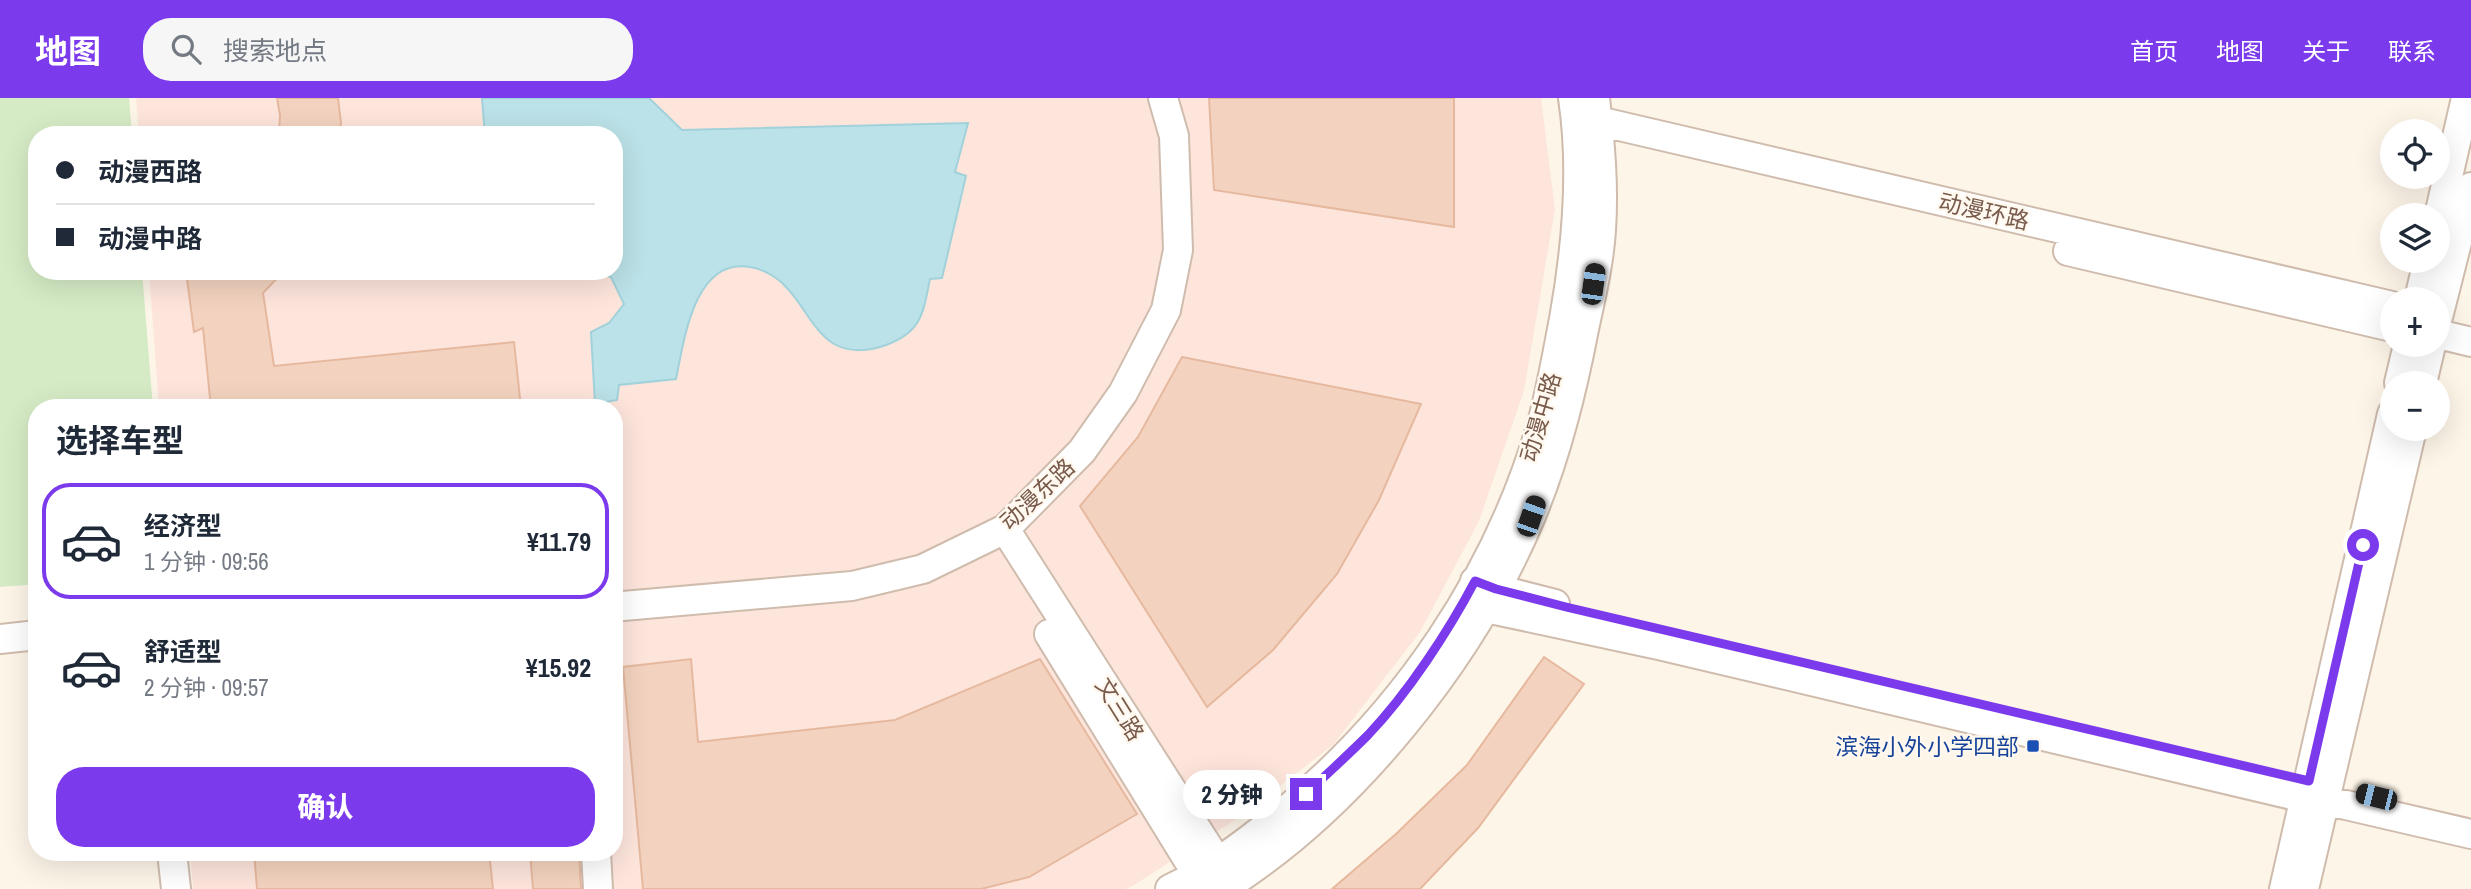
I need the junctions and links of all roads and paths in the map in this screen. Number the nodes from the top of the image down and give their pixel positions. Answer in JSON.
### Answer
{"nodes":[{"id":1,"x":1163,"y":98,"type":"edge"},
{"id":2,"x":2466,"y":98,"type":"edge"},
{"id":3,"x":1586,"y":120,"type":"edge"},
{"id":4,"x":2471,"y":187,"type":"edge"},
{"id":5,"x":2442,"y":203,"type":"edge"},
{"id":6,"x":2446,"y":287,"type":"edge"},
{"id":7,"x":2380,"y":303,"type":"edge"},
{"id":8,"x":2450,"y":322,"type":"edge"},
{"id":9,"x":2380,"y":324,"type":"edge"},
{"id":10,"x":2471,"y":328,"type":"edge"},
{"id":11,"x":2450,"y":337,"type":"edge"},
{"id":12,"x":2471,"y":342,"type":"edge"},
{"id":13,"x":2387,"y":441,"type":"edge"},
{"id":14,"x":2409,"y":441,"type":"edge"},
{"id":15,"x":997,"y":533,"type":"junction"},
{"id":16,"x":1481,"y":594,"type":"junction"},
{"id":17,"x":623,"y":606,"type":"dead end"},
{"id":18,"x":28,"y":636,"type":"edge"},
{"id":19,"x":0,"y":639,"type":"edge"},
{"id":20,"x":2317,"y":792,"type":"junction"},
{"id":21,"x":2471,"y":820,"type":"edge"},
{"id":22,"x":2471,"y":834,"type":"edge"},
{"id":23,"x":174,"y":861,"type":"edge"},
{"id":24,"x":596,"y":861,"type":"edge"},
{"id":25,"x":1218,"y":882,"type":"edge"},
{"id":26,"x":176,"y":889,"type":"edge"},
{"id":27,"x":598,"y":889,"type":"edge"},
{"id":28,"x":1170,"y":889,"type":"edge"},
{"id":29,"x":2284,"y":889,"type":"edge"},
{"id":30,"x":2304,"y":889,"type":"edge"}],
"edges":[{"from":1,"to":15,"type":"street","name":"动漫东路"},
{"from":2,"to":5,"type":"street"},
{"from":3,"to":7,"type":"street","name":"动漫环路"},
{"from":3,"to":9,"type":"street","name":"动漫环路"},
{"from":3,"to":16,"type":"street","name":"动漫中路"},
{"from":4,"to":6,"type":"street"},
{"from":8,"to":10,"type":"street"},
{"from":11,"to":12,"type":"street"},
{"from":13,"to":20,"type":"street"},
{"from":14,"to":20,"type":"street"},
{"from":15,"to":17,"type":"street","name":"动漫东路"},
{"from":15,"to":25,"type":"street","name":"文三路"},
{"from":16,"to":20,"type":"street"},
{"from":16,"to":25,"type":"street","name":"动漫中路"},
{"from":18,"to":19,"type":"street"},
{"from":20,"to":21,"type":"street"},
{"from":20,"to":22,"type":"street"},
{"from":20,"to":29,"type":"street"},
{"from":20,"to":30,"type":"street"},
{"from":23,"to":26,"type":"street"},
{"from":24,"to":27,"type":"street"},
{"from":25,"to":28,"type":"street","name":"动漫中路"}]}
